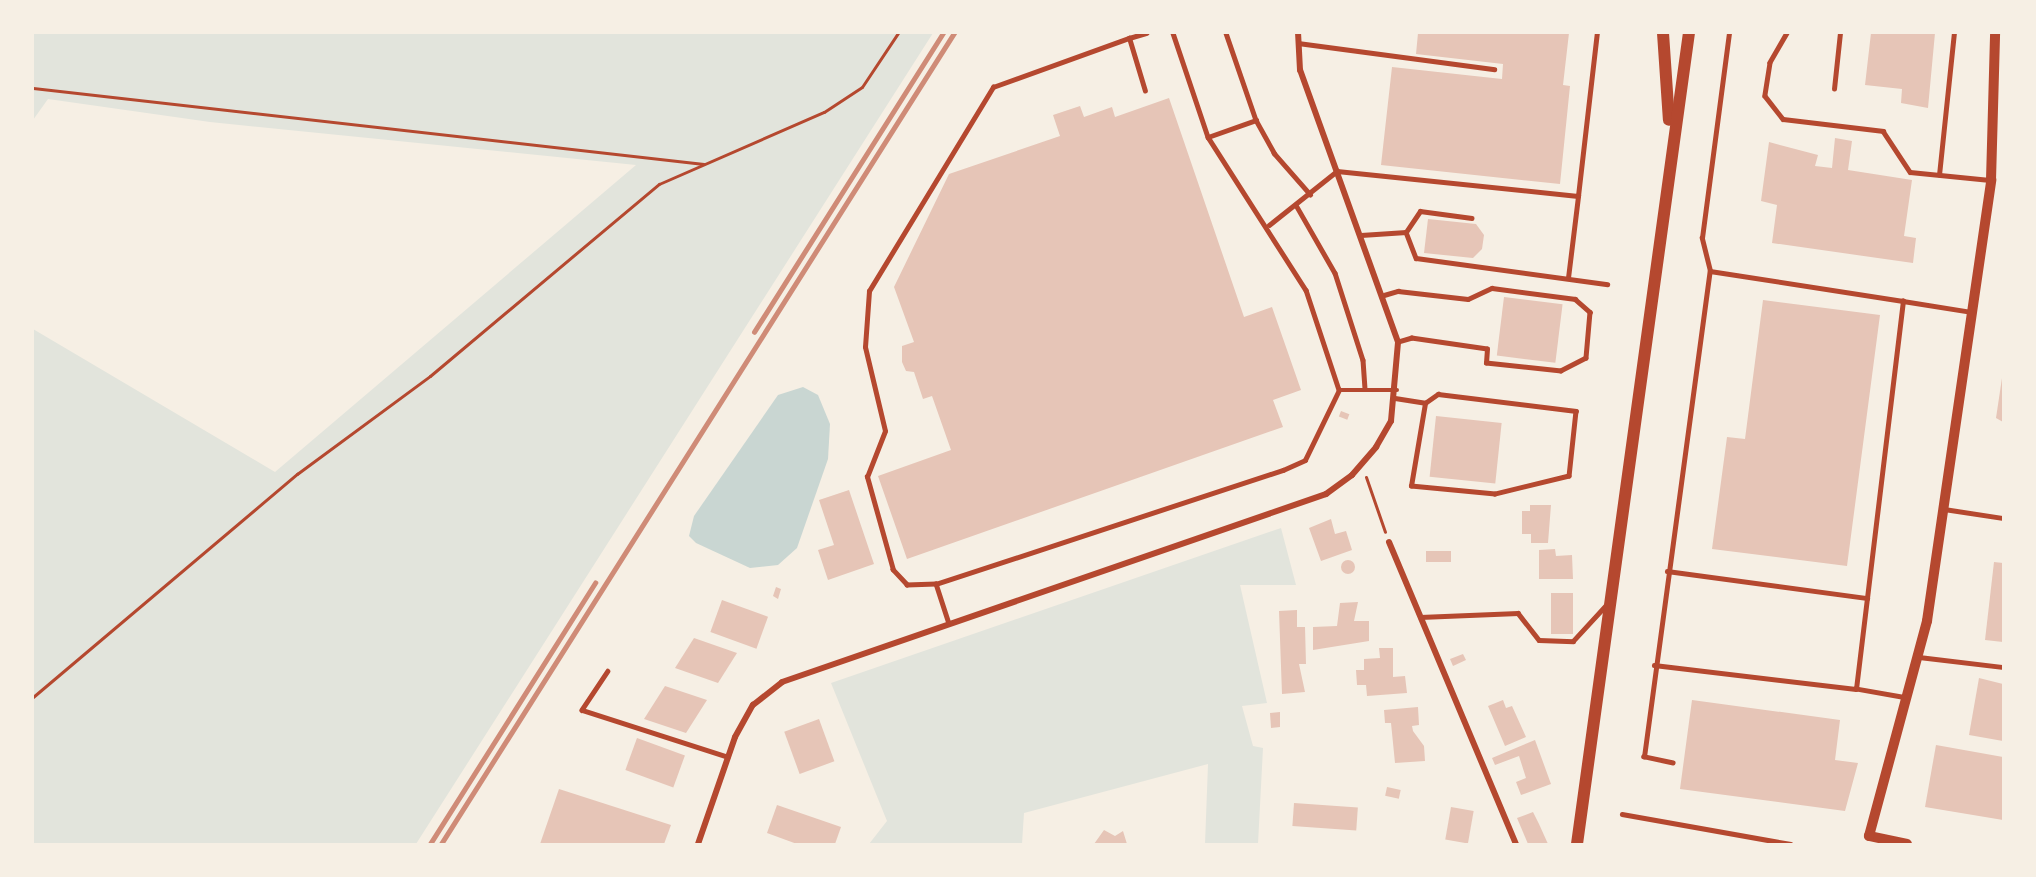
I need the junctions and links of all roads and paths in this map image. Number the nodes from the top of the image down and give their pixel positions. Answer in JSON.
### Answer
{"nodes":[{"id":1,"x":898,"y":33,"type":"edge"},
{"id":2,"x":1146,"y":33,"type":"edge"},
{"id":3,"x":1173,"y":33,"type":"edge"},
{"id":4,"x":1226,"y":33,"type":"edge"},
{"id":5,"x":1299,"y":33,"type":"edge"},
{"id":6,"x":1597,"y":33,"type":"edge"},
{"id":7,"x":1664,"y":33,"type":"edge"},
{"id":8,"x":1689,"y":33,"type":"edge"},
{"id":9,"x":1729,"y":33,"type":"edge"},
{"id":10,"x":1787,"y":33,"type":"edge"},
{"id":11,"x":1840,"y":33,"type":"edge"},
{"id":12,"x":1953,"y":33,"type":"edge"},
{"id":13,"x":1995,"y":33,"type":"edge"},
{"id":14,"x":1129,"y":38,"type":"junction"},
{"id":15,"x":1298,"y":43,"type":"junction"},
{"id":16,"x":1494,"y":69,"type":"dead end"},
{"id":17,"x":2000,"y":70,"type":"edge"},
{"id":18,"x":33,"y":88,"type":"edge"},
{"id":19,"x":1834,"y":89,"type":"dead end"},
{"id":20,"x":1145,"y":91,"type":"dead end"},
{"id":21,"x":1256,"y":120,"type":"junction"},
{"id":22,"x":1671,"y":133,"type":"junction"},
{"id":23,"x":1209,"y":137,"type":"junction"},
{"id":24,"x":706,"y":164,"type":"junction"},
{"id":25,"x":1337,"y":171,"type":"junction"},
{"id":26,"x":1939,"y":175,"type":"junction"},
{"id":27,"x":1991,"y":180,"type":"junction"},
{"id":28,"x":1310,"y":194,"type":"junction"},
{"id":29,"x":1578,"y":196,"type":"junction"},
{"id":30,"x":1296,"y":205,"type":"junction"},
{"id":31,"x":1472,"y":218,"type":"dead end"},
{"id":32,"x":1269,"y":225,"type":"junction"},
{"id":33,"x":1406,"y":232,"type":"junction"},
{"id":34,"x":1361,"y":235,"type":"junction"},
{"id":35,"x":1710,"y":271,"type":"junction"},
{"id":36,"x":1568,"y":279,"type":"junction"},
{"id":37,"x":1608,"y":284,"type":"dead end"},
{"id":38,"x":1384,"y":295,"type":"junction"},
{"id":39,"x":1903,"y":301,"type":"junction"},
{"id":40,"x":1972,"y":312,"type":"junction"},
{"id":41,"x":1398,"y":342,"type":"junction"},
{"id":42,"x":1365,"y":387,"type":"junction"},
{"id":43,"x":1339,"y":390,"type":"junction"},
{"id":44,"x":1397,"y":390,"type":"junction"},
{"id":45,"x":1395,"y":398,"type":"junction"},
{"id":46,"x":1425,"y":403,"type":"junction"},
{"id":47,"x":1359,"y":467,"type":"junction"},
{"id":48,"x":1944,"y":509,"type":"junction"},
{"id":49,"x":2003,"y":518,"type":"edge"},
{"id":50,"x":1389,"y":542,"type":"joint"},
{"id":51,"x":1667,"y":571,"type":"junction"},
{"id":52,"x":936,"y":584,"type":"junction"},
{"id":53,"x":1867,"y":598,"type":"junction"},
{"id":54,"x":1609,"y":602,"type":"junction"},
{"id":55,"x":1420,"y":617,"type":"junction"},
{"id":56,"x":948,"y":622,"type":"junction"},
{"id":57,"x":1918,"y":657,"type":"junction"},
{"id":58,"x":1654,"y":664,"type":"junction"},
{"id":59,"x":2003,"y":667,"type":"edge"},
{"id":60,"x":608,"y":671,"type":"dead end"},
{"id":61,"x":1856,"y":689,"type":"junction"},
{"id":62,"x":33,"y":697,"type":"edge"},
{"id":63,"x":1907,"y":698,"type":"junction"},
{"id":64,"x":728,"y":757,"type":"junction"},
{"id":65,"x":1673,"y":763,"type":"dead end"},
{"id":66,"x":1622,"y":814,"type":"dead end"},
{"id":67,"x":1868,"y":840,"type":"edge"},
{"id":68,"x":698,"y":844,"type":"edge"},
{"id":69,"x":1516,"y":844,"type":"edge"},
{"id":70,"x":1577,"y":844,"type":"edge"},
{"id":71,"x":1790,"y":844,"type":"edge"},
{"id":72,"x":1907,"y":844,"type":"edge"}],
"edges":[{"from":1,"to":24,"type":"path"},
{"from":2,"to":14,"type":"lane"},
{"from":3,"to":23,"type":"lane"},
{"from":4,"to":21,"type":"lane"},
{"from":5,"to":15,"type":"street"},
{"from":6,"to":29,"type":"lane"},
{"from":7,"to":22,"type":"main road"},
{"from":8,"to":22,"type":"main road"},
{"from":9,"to":35,"type":"lane"},
{"from":10,"to":26,"type":"lane"},
{"from":11,"to":19,"type":"lane"},
{"from":12,"to":26,"type":"lane"},
{"from":13,"to":17,"type":"street"},
{"from":14,"to":20,"type":"lane"},
{"from":14,"to":52,"type":"lane"},
{"from":15,"to":16,"type":"lane"},
{"from":15,"to":25,"type":"street"},
{"from":17,"to":27,"type":"street"},
{"from":18,"to":24,"type":"path"},
{"from":21,"to":23,"type":"lane"},
{"from":21,"to":28,"type":"lane"},
{"from":22,"to":54,"type":"main road"},
{"from":23,"to":32,"type":"lane"},
{"from":24,"to":62,"type":"path"},
{"from":25,"to":28,"type":"lane"},
{"from":25,"to":29,"type":"lane"},
{"from":25,"to":34,"type":"street"},
{"from":26,"to":27,"type":"lane"},
{"from":27,"to":40,"type":"street"},
{"from":28,"to":30,"type":"lane"},
{"from":29,"to":36,"type":"lane"},
{"from":30,"to":32,"type":"lane"},
{"from":30,"to":42,"type":"lane"},
{"from":31,"to":33,"type":"lane"},
{"from":32,"to":43,"type":"lane"},
{"from":33,"to":34,"type":"lane"},
{"from":33,"to":36,"type":"lane"},
{"from":34,"to":38,"type":"street"},
{"from":35,"to":39,"type":"lane"},
{"from":35,"to":51,"type":"lane"},
{"from":36,"to":37,"type":"lane"},
{"from":38,"to":41,"type":"street"},
{"from":38,"to":41,"type":"lane"},
{"from":39,"to":40,"type":"lane"},
{"from":39,"to":53,"type":"lane"},
{"from":40,"to":48,"type":"street"},
{"from":41,"to":44,"type":"street"},
{"from":42,"to":43,"type":"lane"},
{"from":42,"to":44,"type":"lane"},
{"from":43,"to":52,"type":"lane"},
{"from":44,"to":45,"type":"street"},
{"from":45,"to":46,"type":"lane"},
{"from":45,"to":47,"type":"street"},
{"from":46,"to":46,"type":"lane"},
{"from":47,"to":50,"type":"path"},
{"from":47,"to":56,"type":"street"},
{"from":48,"to":49,"type":"lane"},
{"from":48,"to":57,"type":"street"},
{"from":50,"to":55,"type":"street"},
{"from":51,"to":53,"type":"lane"},
{"from":51,"to":58,"type":"lane"},
{"from":52,"to":56,"type":"lane"},
{"from":53,"to":61,"type":"lane"},
{"from":54,"to":55,"type":"lane"},
{"from":54,"to":70,"type":"main road"},
{"from":55,"to":69,"type":"street"},
{"from":56,"to":64,"type":"street"},
{"from":57,"to":59,"type":"lane"},
{"from":57,"to":63,"type":"street"},
{"from":58,"to":61,"type":"lane"},
{"from":58,"to":65,"type":"lane"},
{"from":60,"to":64,"type":"lane"},
{"from":61,"to":63,"type":"lane"},
{"from":63,"to":67,"type":"street"},
{"from":64,"to":68,"type":"street"},
{"from":66,"to":71,"type":"lane"},
{"from":67,"to":72,"type":"street"}]}
